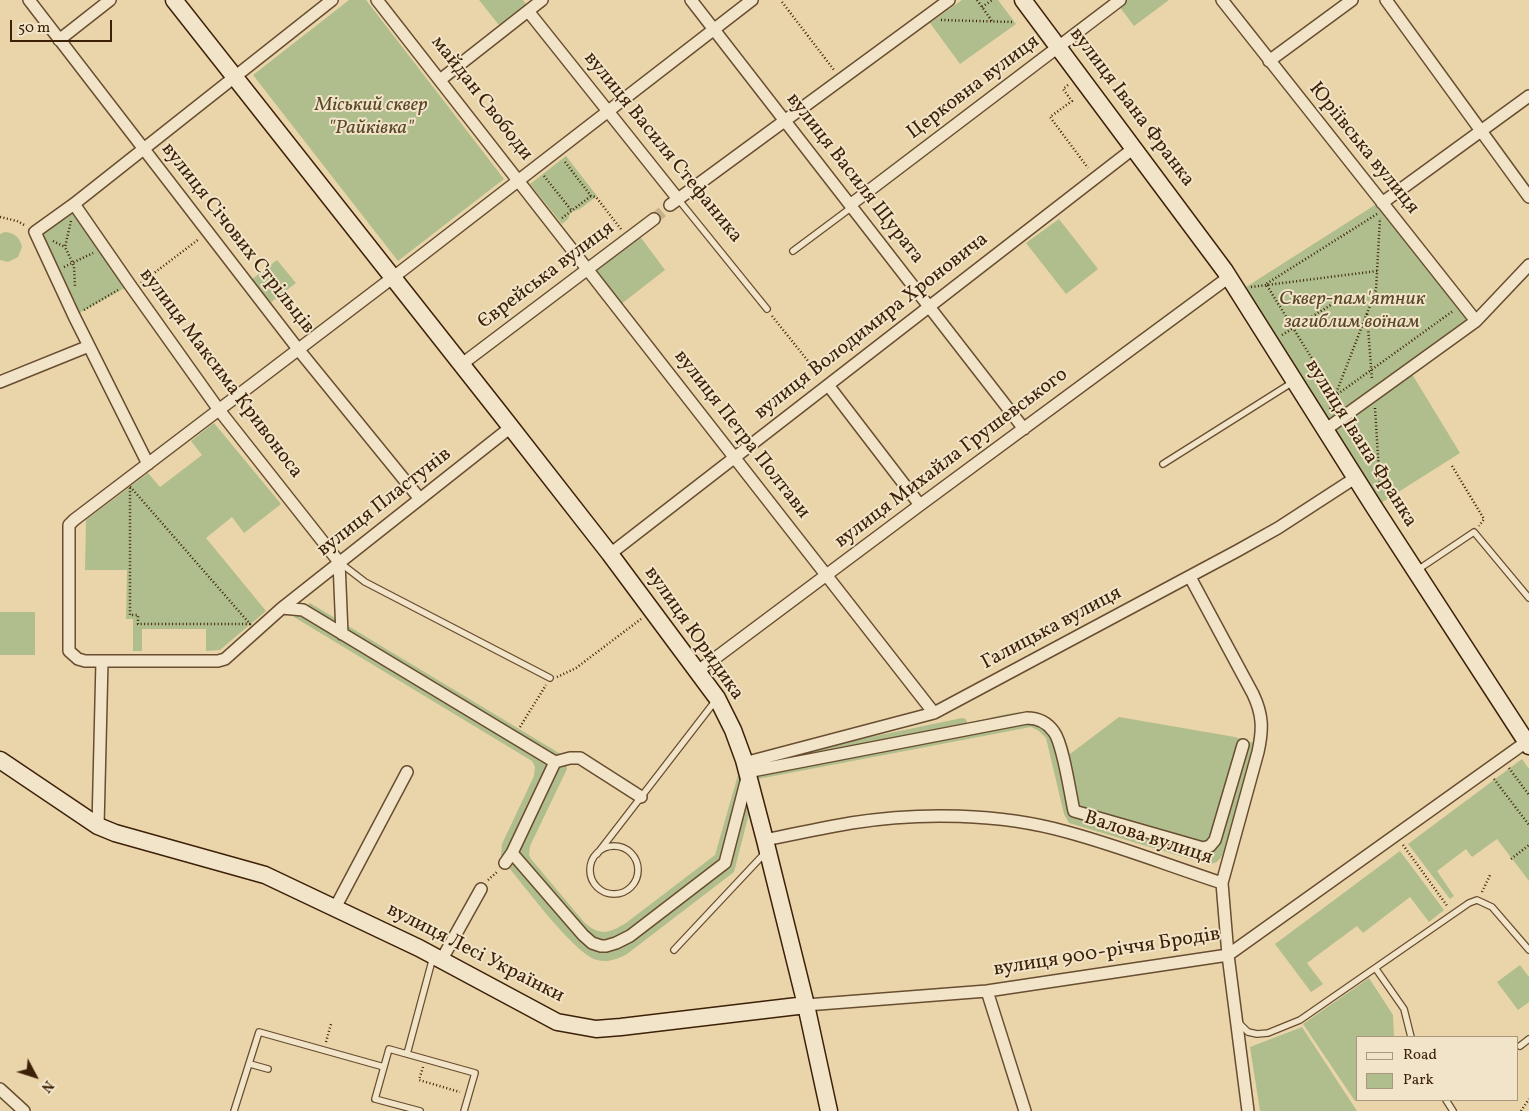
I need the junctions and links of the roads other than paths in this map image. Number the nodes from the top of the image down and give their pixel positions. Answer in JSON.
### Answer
{"nodes":[{"id":1,"x":29,"y":0,"type":"edge"},
{"id":2,"x":110,"y":0,"type":"edge"},
{"id":3,"x":174,"y":0,"type":"edge"},
{"id":4,"x":332,"y":0,"type":"edge"},
{"id":5,"x":377,"y":0,"type":"edge"},
{"id":6,"x":542,"y":0,"type":"edge"},
{"id":7,"x":691,"y":0,"type":"edge"},
{"id":8,"x":752,"y":0,"type":"edge"},
{"id":9,"x":949,"y":0,"type":"edge"},
{"id":10,"x":1023,"y":0,"type":"edge"},
{"id":11,"x":1120,"y":0,"type":"edge"},
{"id":12,"x":1222,"y":0,"type":"edge"},
{"id":13,"x":1352,"y":0,"type":"edge"},
{"id":14,"x":1386,"y":0,"type":"edge"},
{"id":15,"x":528,"y":12,"type":"junction"},
{"id":16,"x":714,"y":29,"type":"junction"},
{"id":17,"x":59,"y":40,"type":"junction"},
{"id":18,"x":1058,"y":47,"type":"junction"},
{"id":19,"x":1269,"y":61,"type":"junction"},
{"id":20,"x":235,"y":76,"type":"junction"},
{"id":21,"x":440,"y":80,"type":"junction"},
{"id":22,"x":1529,"y":96,"type":"edge"},
{"id":23,"x":608,"y":111,"type":"junction"},
{"id":24,"x":785,"y":121,"type":"junction"},
{"id":25,"x":1481,"y":131,"type":"junction"},
{"id":26,"x":1134,"y":148,"type":"junction"},
{"id":27,"x":144,"y":149,"type":"junction"},
{"id":28,"x":518,"y":181,"type":"junction"},
{"id":29,"x":1529,"y":197,"type":"edge"},
{"id":30,"x":674,"y":202,"type":"junction"},
{"id":31,"x":1382,"y":203,"type":"junction"},
{"id":32,"x":75,"y":204,"type":"junction"},
{"id":33,"x":851,"y":206,"type":"junction"},
{"id":34,"x":654,"y":218,"type":"tunnel mouth"},
{"id":35,"x":793,"y":251,"type":"dead end"},
{"id":36,"x":1529,"y":265,"type":"edge"},
{"id":37,"x":587,"y":269,"type":"junction"},
{"id":38,"x":394,"y":277,"type":"junction"},
{"id":39,"x":1229,"y":277,"type":"junction"},
{"id":40,"x":929,"y":306,"type":"junction"},
{"id":41,"x":766,"y":309,"type":"road end"},
{"id":42,"x":1476,"y":321,"type":"junction"},
{"id":43,"x":89,"y":346,"type":"junction"},
{"id":44,"x":298,"y":349,"type":"junction"},
{"id":45,"x":462,"y":364,"type":"junction"},
{"id":46,"x":1294,"y":381,"type":"junction"},
{"id":47,"x":0,"y":382,"type":"edge"},
{"id":48,"x":828,"y":385,"type":"junction"},
{"id":49,"x":219,"y":410,"type":"junction"},
{"id":50,"x":1323,"y":426,"type":"junction"},
{"id":51,"x":511,"y":427,"type":"junction"},
{"id":52,"x":1024,"y":429,"type":"junction"},
{"id":53,"x":735,"y":458,"type":"junction"},
{"id":54,"x":148,"y":464,"type":"junction"},
{"id":55,"x":1163,"y":464,"type":"dead end"},
{"id":56,"x":1355,"y":478,"type":"junction"},
{"id":57,"x":420,"y":498,"type":"junction"},
{"id":58,"x":920,"y":505,"type":"junction"},
{"id":59,"x":610,"y":554,"type":"junction"},
{"id":60,"x":340,"y":562,"type":"junction"},
{"id":61,"x":1416,"y":571,"type":"junction"},
{"id":62,"x":826,"y":576,"type":"junction"},
{"id":63,"x":1190,"y":576,"type":"junction"},
{"id":64,"x":1529,"y":598,"type":"edge"},
{"id":65,"x":282,"y":608,"type":"junction"},
{"id":66,"x":342,"y":634,"type":"junction"},
{"id":67,"x":102,"y":661,"type":"junction"},
{"id":68,"x":698,"y":671,"type":"junction"},
{"id":69,"x":550,"y":678,"type":"road end"},
{"id":70,"x":717,"y":698,"type":"junction"},
{"id":71,"x":934,"y":714,"type":"junction"},
{"id":72,"x":1528,"y":743,"type":"edge"},
{"id":73,"x":1243,"y":745,"type":"dead end"},
{"id":74,"x":0,"y":760,"type":"edge"},
{"id":75,"x":555,"y":762,"type":"junction"},
{"id":76,"x":746,"y":770,"type":"junction"},
{"id":77,"x":407,"y":772,"type":"dead end"},
{"id":78,"x":641,"y":797,"type":"junction"},
{"id":79,"x":98,"y":826,"type":"junction"},
{"id":80,"x":766,"y":845,"type":"junction"},
{"id":81,"x":512,"y":852,"type":"junction"},
{"id":82,"x":597,"y":854,"type":"junction"},
{"id":83,"x":505,"y":863,"type":"road end"},
{"id":84,"x":1222,"y":883,"type":"junction"},
{"id":85,"x":481,"y":889,"type":"road end"},
{"id":86,"x":335,"y":908,"type":"junction"},
{"id":87,"x":674,"y":950,"type":"dead end"},
{"id":88,"x":1529,"y":950,"type":"edge"},
{"id":89,"x":1228,"y":955,"type":"junction"},
{"id":90,"x":438,"y":957,"type":"junction"},
{"id":91,"x":1376,"y":969,"type":"junction"},
{"id":92,"x":987,"y":991,"type":"junction"},
{"id":93,"x":806,"y":1005,"type":"junction"},
{"id":94,"x":1236,"y":1021,"type":"junction"},
{"id":95,"x":1411,"y":1036,"type":"edge"},
{"id":96,"x":1529,"y":1039,"type":"edge"},
{"id":97,"x":1520,"y":1046,"type":"dead end"},
{"id":98,"x":407,"y":1054,"type":"junction"},
{"id":99,"x":250,"y":1064,"type":"junction"},
{"id":100,"x":384,"y":1067,"type":"junction"},
{"id":101,"x":268,"y":1069,"type":"dead end"},
{"id":102,"x":0,"y":1089,"type":"edge"},
{"id":103,"x":24,"y":1111,"type":"edge"},
{"id":104,"x":234,"y":1111,"type":"edge"},
{"id":105,"x":420,"y":1111,"type":"edge"},
{"id":106,"x":464,"y":1111,"type":"edge"},
{"id":107,"x":829,"y":1111,"type":"edge"},
{"id":108,"x":1025,"y":1111,"type":"edge"},
{"id":109,"x":1248,"y":1111,"type":"edge"}],
"edges":[{"from":1,"to":17,"type":"street","name":"вулиця Січових Стрільців"},
{"from":2,"to":17,"type":"street"},
{"from":3,"to":20,"type":"street"},
{"from":4,"to":20,"type":"street"},
{"from":5,"to":21,"type":"street","name":"майдан Свободи"},
{"from":6,"to":15,"type":"street"},
{"from":7,"to":16,"type":"street","name":"вулиця Василя Щурата"},
{"from":8,"to":16,"type":"street"},
{"from":9,"to":24,"type":"street"},
{"from":10,"to":18,"type":"street","name":"вулиця Івана Франка"},
{"from":11,"to":18,"type":"street","name":"Церковна вулиця"},
{"from":12,"to":19,"type":"street","name":"Юріївська вулиця"},
{"from":13,"to":19,"type":"street"},
{"from":14,"to":25,"type":"street"},
{"from":15,"to":21,"type":"street"},
{"from":15,"to":23,"type":"street","name":"вулиця Василя Стефаника"},
{"from":16,"to":23,"type":"street"},
{"from":16,"to":24,"type":"street","name":"вулиця Василя Щурата"},
{"from":17,"to":27,"type":"street","name":"вулиця Січових Стрільців"},
{"from":18,"to":26,"type":"street","name":"вулиця Івана Франка"},
{"from":18,"to":33,"type":"street","name":"Церковна вулиця"},
{"from":19,"to":31,"type":"street","name":"Юріївська вулиця"},
{"from":20,"to":27,"type":"street"},
{"from":20,"to":38,"type":"street"},
{"from":21,"to":28,"type":"street","name":"майдан Свободи"},
{"from":22,"to":25,"type":"street"},
{"from":23,"to":28,"type":"street"},
{"from":23,"to":30,"type":"street","name":"вулиця Василя Стефаника"},
{"from":24,"to":30,"type":"street"},
{"from":24,"to":33,"type":"street","name":"вулиця Василя Щурата"},
{"from":25,"to":29,"type":"street"},
{"from":25,"to":31,"type":"street"},
{"from":26,"to":39,"type":"street","name":"вулиця Івана Франка"},
{"from":26,"to":40,"type":"street","name":"вулиця Володимира Хроновича"},
{"from":27,"to":32,"type":"street"},
{"from":27,"to":44,"type":"street","name":"вулиця Січових Стрільців"},
{"from":28,"to":37,"type":"street","name":"вулиця Петра Полтави"},
{"from":28,"to":38,"type":"street","name":"майдан Свободи"},
{"from":30,"to":41,"type":"lane","name":"вулиця Василя Стефаника"},
{"from":31,"to":42,"type":"street","name":"Юріївська вулиця"},
{"from":32,"to":43,"type":"street"},
{"from":32,"to":49,"type":"street","name":"вулиця Максима Кривоноса"},
{"from":33,"to":35,"type":"lane","name":"Церковна вулиця"},
{"from":33,"to":40,"type":"street","name":"вулиця Василя Щурата"},
{"from":34,"to":37,"type":"street","name":"Єврейська вулиця"},
{"from":36,"to":42,"type":"street"},
{"from":37,"to":45,"type":"street","name":"Єврейська вулиця"},
{"from":37,"to":53,"type":"street","name":"вулиця Петра Полтави"},
{"from":38,"to":44,"type":"street","name":"майдан Свободи"},
{"from":38,"to":45,"type":"street","name":"вулиця Юридика"},
{"from":39,"to":46,"type":"street","name":"вулиця Івана Франка"},
{"from":39,"to":52,"type":"street","name":"вулиця Михайла Грушевського"},
{"from":40,"to":48,"type":"street","name":"вулиця Володимира Хроновича"},
{"from":40,"to":52,"type":"street","name":"вулиця Василя Щурата"},
{"from":42,"to":50,"type":"street"},
{"from":43,"to":47,"type":"street"},
{"from":43,"to":54,"type":"street"},
{"from":44,"to":49,"type":"street","name":"майдан Свободи"},
{"from":44,"to":57,"type":"street","name":"вулиця Січових Стрільців"},
{"from":45,"to":51,"type":"street","name":"вулиця Юридика"},
{"from":46,"to":50,"type":"street","name":"вулиця Івана Франка"},
{"from":46,"to":55,"type":"lane"},
{"from":48,"to":53,"type":"street","name":"вулиця Володимира Хроновича"},
{"from":48,"to":58,"type":"street"},
{"from":49,"to":54,"type":"street","name":"майдан Свободи"},
{"from":49,"to":60,"type":"street","name":"вулиця Максима Кривоноса"},
{"from":50,"to":56,"type":"street","name":"вулиця Івана Франка"},
{"from":51,"to":57,"type":"street","name":"вулиця Пластунів"},
{"from":51,"to":59,"type":"street","name":"вулиця Юридика"},
{"from":52,"to":58,"type":"street","name":"вулиця Михайла Грушевського"},
{"from":53,"to":59,"type":"street","name":"вулиця Володимира Хроновича"},
{"from":53,"to":62,"type":"street","name":"вулиця Петра Полтави"},
{"from":54,"to":67,"type":"street","name":"вулиця Пластунів"},
{"from":56,"to":61,"type":"street","name":"вулиця Івана Франка"},
{"from":56,"to":63,"type":"street","name":"Галицька вулиця"},
{"from":57,"to":60,"type":"street","name":"вулиця Пластунів"},
{"from":58,"to":62,"type":"street","name":"вулиця Михайла Грушевського"},
{"from":59,"to":68,"type":"street","name":"вулиця Юридика"},
{"from":60,"to":65,"type":"street","name":"вулиця Пластунів"},
{"from":60,"to":66,"type":"street"},
{"from":60,"to":69,"type":"lane"},
{"from":61,"to":64,"type":"lane"},
{"from":61,"to":72,"type":"street","name":"вулиця Івана Франка"},
{"from":62,"to":68,"type":"street","name":"вулиця Михайла Грушевського"},
{"from":62,"to":71,"type":"street","name":"вулиця Петра Полтави"},
{"from":63,"to":71,"type":"street","name":"Галицька вулиця"},
{"from":63,"to":84,"type":"street","name":"Валова вулиця"},
{"from":65,"to":66,"type":"street"},
{"from":65,"to":67,"type":"street","name":"вулиця Пластунів"},
{"from":66,"to":75,"type":"street"},
{"from":67,"to":79,"type":"street"},
{"from":68,"to":70,"type":"street","name":"вулиця Юридика"},
{"from":70,"to":76,"type":"street","name":"вулиця Юридика"},
{"from":70,"to":78,"type":"lane"},
{"from":71,"to":76,"type":"street","name":"Галицька вулиця"},
{"from":72,"to":89,"type":"street","name":"вулиця 900-річчя Бродів"},
{"from":73,"to":76,"type":"street"},
{"from":74,"to":79,"type":"street","name":"вулиця Лесі Українки"},
{"from":75,"to":78,"type":"street"},
{"from":75,"to":81,"type":"street"},
{"from":76,"to":80,"type":"street","name":"вулиця Юридика"},
{"from":76,"to":81,"type":"street"},
{"from":77,"to":86,"type":"street"},
{"from":78,"to":82,"type":"lane"},
{"from":79,"to":86,"type":"street","name":"вулиця Лесі Українки"},
{"from":80,"to":84,"type":"street","name":"Валова вулиця"},
{"from":80,"to":87,"type":"lane"},
{"from":80,"to":93,"type":"street","name":"вулиця Юридика"},
{"from":81,"to":83,"type":"street"},
{"from":82,"to":82,"type":"lane"},
{"from":84,"to":89,"type":"street"},
{"from":85,"to":90,"type":"street"},
{"from":86,"to":90,"type":"street","name":"вулиця Лесі Українки"},
{"from":88,"to":91,"type":"lane"},
{"from":89,"to":92,"type":"street","name":"вулиця 900-річчя Бродів"},
{"from":89,"to":94,"type":"street"},
{"from":90,"to":93,"type":"street","name":"вулиця Лесі Українки"},
{"from":90,"to":98,"type":"lane"},
{"from":91,"to":94,"type":"lane"},
{"from":91,"to":95,"type":"lane"},
{"from":92,"to":93,"type":"street","name":"вулиця 900-річчя Бродів"},
{"from":92,"to":108,"type":"street"},
{"from":93,"to":107,"type":"street","name":"вулиця Юридика"},
{"from":94,"to":109,"type":"street"},
{"from":96,"to":97,"type":"lane"},
{"from":98,"to":100,"type":"lane"},
{"from":98,"to":106,"type":"lane"},
{"from":99,"to":100,"type":"lane"},
{"from":99,"to":101,"type":"lane"},
{"from":99,"to":104,"type":"lane"},
{"from":100,"to":105,"type":"lane"},
{"from":102,"to":103,"type":"street"}]}
